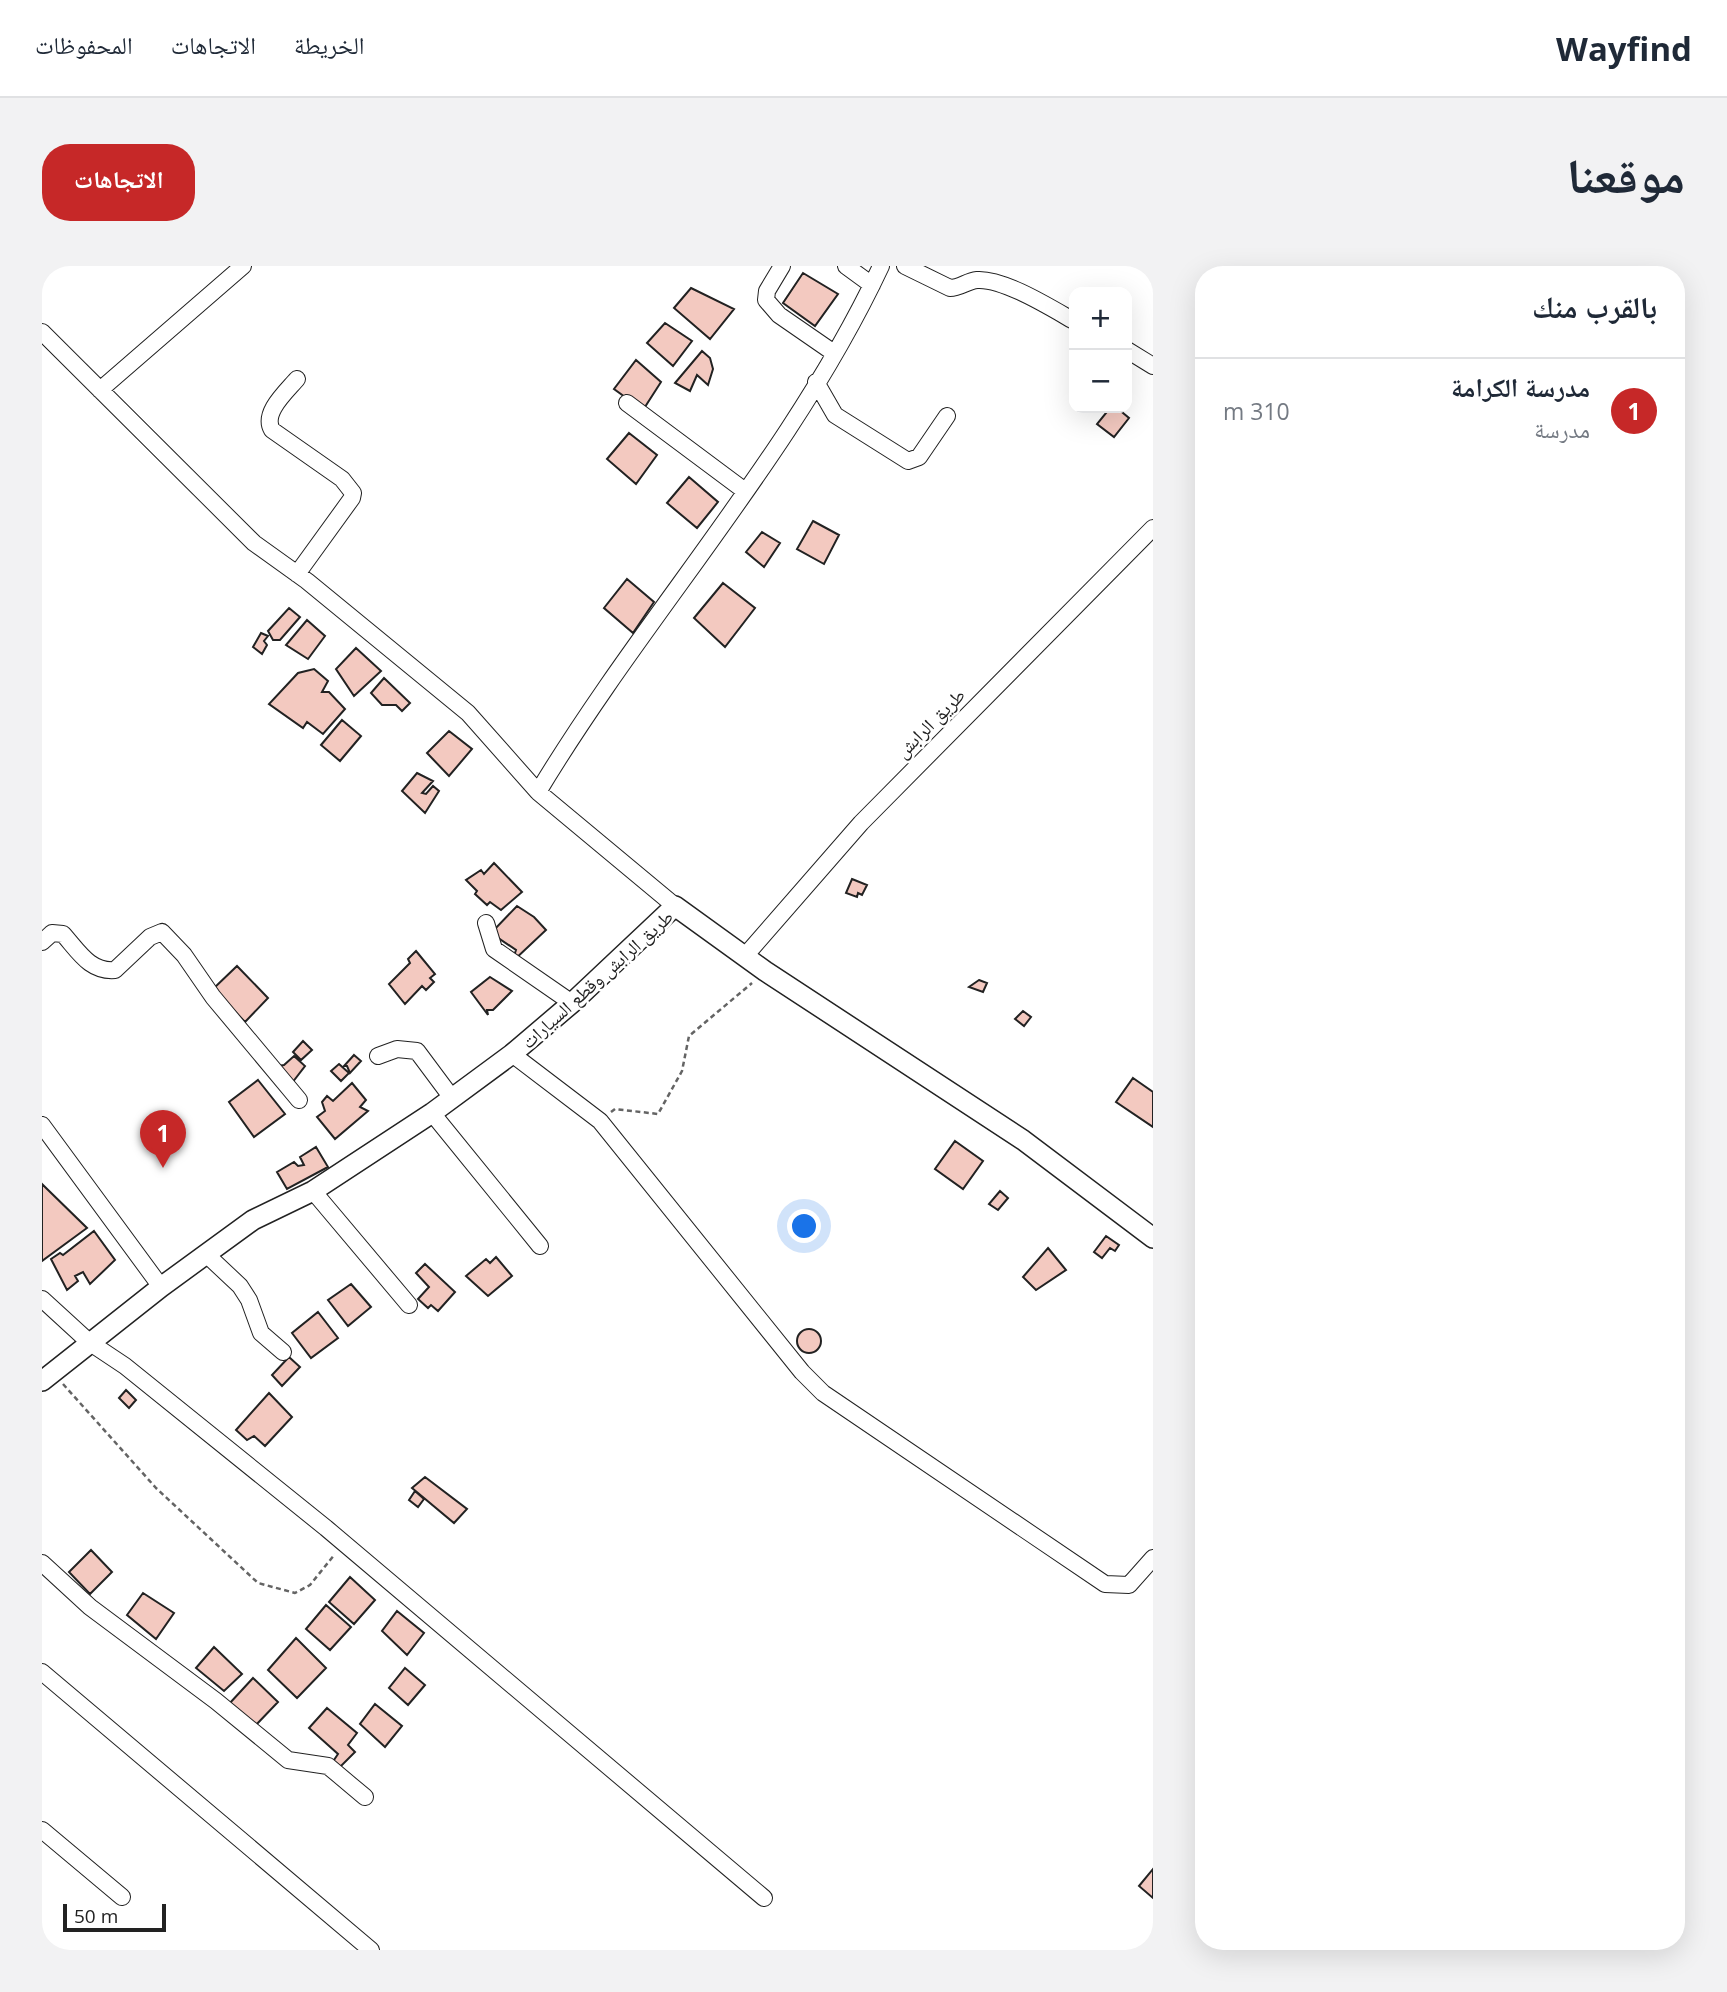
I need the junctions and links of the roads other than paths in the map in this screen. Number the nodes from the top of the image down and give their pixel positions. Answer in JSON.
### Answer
{"nodes":[{"id":1,"x":243,"y":266,"type":"edge"},
{"id":2,"x":782,"y":266,"type":"edge"},
{"id":3,"x":846,"y":266,"type":"edge"},
{"id":4,"x":881,"y":266,"type":"edge"},
{"id":5,"x":905,"y":266,"type":"edge"},
{"id":6,"x":872,"y":285,"type":"junction"},
{"id":7,"x":1069,"y":318,"type":"edge"},
{"id":8,"x":42,"y":332,"type":"edge"},
{"id":9,"x":834,"y":353,"type":"junction"},
{"id":10,"x":1132,"y":353,"type":"edge"},
{"id":11,"x":1153,"y":366,"type":"edge"},
{"id":12,"x":297,"y":379,"type":"dead end"},
{"id":13,"x":816,"y":382,"type":"junction"},
{"id":14,"x":100,"y":390,"type":"junction"},
{"id":15,"x":627,"y":403,"type":"dead end"},
{"id":16,"x":947,"y":416,"type":"dead end"},
{"id":17,"x":745,"y":491,"type":"junction"},
{"id":18,"x":1153,"y":528,"type":"edge"},
{"id":19,"x":297,"y":573,"type":"junction"},
{"id":20,"x":538,"y":792,"type":"junction"},
{"id":21,"x":675,"y":906,"type":"junction"},
{"id":22,"x":486,"y":923,"type":"dead end"},
{"id":23,"x":42,"y":942,"type":"edge"},
{"id":24,"x":746,"y":956,"type":"junction"},
{"id":25,"x":572,"y":1003,"type":"junction"},
{"id":26,"x":512,"y":1054,"type":"junction"},
{"id":27,"x":378,"y":1056,"type":"dead end"},
{"id":28,"x":453,"y":1098,"type":"junction"},
{"id":29,"x":299,"y":1100,"type":"dead end"},
{"id":30,"x":432,"y":1113,"type":"junction"},
{"id":31,"x":42,"y":1125,"type":"edge"},
{"id":32,"x":313,"y":1191,"type":"junction"},
{"id":33,"x":1153,"y":1238,"type":"edge"},
{"id":34,"x":540,"y":1246,"type":"dead end"},
{"id":35,"x":206,"y":1254,"type":"junction"},
{"id":36,"x":160,"y":1287,"type":"junction"},
{"id":37,"x":42,"y":1299,"type":"edge"},
{"id":38,"x":409,"y":1305,"type":"dead end"},
{"id":39,"x":89,"y":1342,"type":"junction"},
{"id":40,"x":283,"y":1352,"type":"dead end"},
{"id":41,"x":48,"y":1377,"type":"edge"},
{"id":42,"x":1153,"y":1558,"type":"edge"},
{"id":43,"x":42,"y":1563,"type":"edge"},
{"id":44,"x":42,"y":1672,"type":"edge"},
{"id":45,"x":365,"y":1797,"type":"dead end"},
{"id":46,"x":42,"y":1830,"type":"edge"},
{"id":47,"x":122,"y":1897,"type":"dead end"},
{"id":48,"x":764,"y":1898,"type":"dead end"},
{"id":49,"x":371,"y":1950,"type":"edge"}],
"edges":[{"from":1,"to":14,"type":"street"},
{"from":2,"to":9,"type":"street"},
{"from":3,"to":6,"type":"street"},
{"from":4,"to":6,"type":"street"},
{"from":5,"to":7,"type":"street"},
{"from":6,"to":9,"type":"street"},
{"from":8,"to":14,"type":"street"},
{"from":9,"to":13,"type":"street"},
{"from":10,"to":11,"type":"street"},
{"from":12,"to":19,"type":"street"},
{"from":13,"to":16,"type":"street"},
{"from":13,"to":17,"type":"street"},
{"from":14,"to":19,"type":"street"},
{"from":15,"to":17,"type":"street"},
{"from":17,"to":20,"type":"street"},
{"from":18,"to":24,"type":"street","name":"طريق الرابش"},
{"from":19,"to":20,"type":"street"},
{"from":20,"to":21,"type":"street"},
{"from":21,"to":24,"type":"main road","name":"طريق الرابش وقطع السيارات"},
{"from":21,"to":25,"type":"main road","name":"طريق الرابش وقطع السيارات"},
{"from":22,"to":25,"type":"street"},
{"from":23,"to":29,"type":"street"},
{"from":24,"to":33,"type":"main road","name":"طريق الرابش وقطع السيارات"},
{"from":25,"to":26,"type":"main road","name":"طريق الرابش وقطع السيارات"},
{"from":26,"to":28,"type":"main road","name":"طريق الرابش وقطع السيارات"},
{"from":26,"to":42,"type":"street"},
{"from":27,"to":28,"type":"street"},
{"from":28,"to":30,"type":"main road","name":"طريق الرابش وقطع السيارات"},
{"from":30,"to":32,"type":"main road","name":"طريق الرابش وقطع السيارات"},
{"from":30,"to":34,"type":"street"},
{"from":31,"to":36,"type":"street"},
{"from":32,"to":35,"type":"main road","name":"طريق الرابش وقطع السيارات"},
{"from":32,"to":38,"type":"street"},
{"from":35,"to":36,"type":"main road","name":"طريق الرابش وقطع السيارات"},
{"from":35,"to":40,"type":"street"},
{"from":36,"to":39,"type":"main road","name":"طريق الرابش وقطع السيارات"},
{"from":37,"to":39,"type":"street"},
{"from":39,"to":41,"type":"main road","name":"طريق الرابش وقطع السيارات"},
{"from":39,"to":48,"type":"street"},
{"from":43,"to":45,"type":"street"},
{"from":44,"to":49,"type":"street"},
{"from":46,"to":47,"type":"street"}]}
